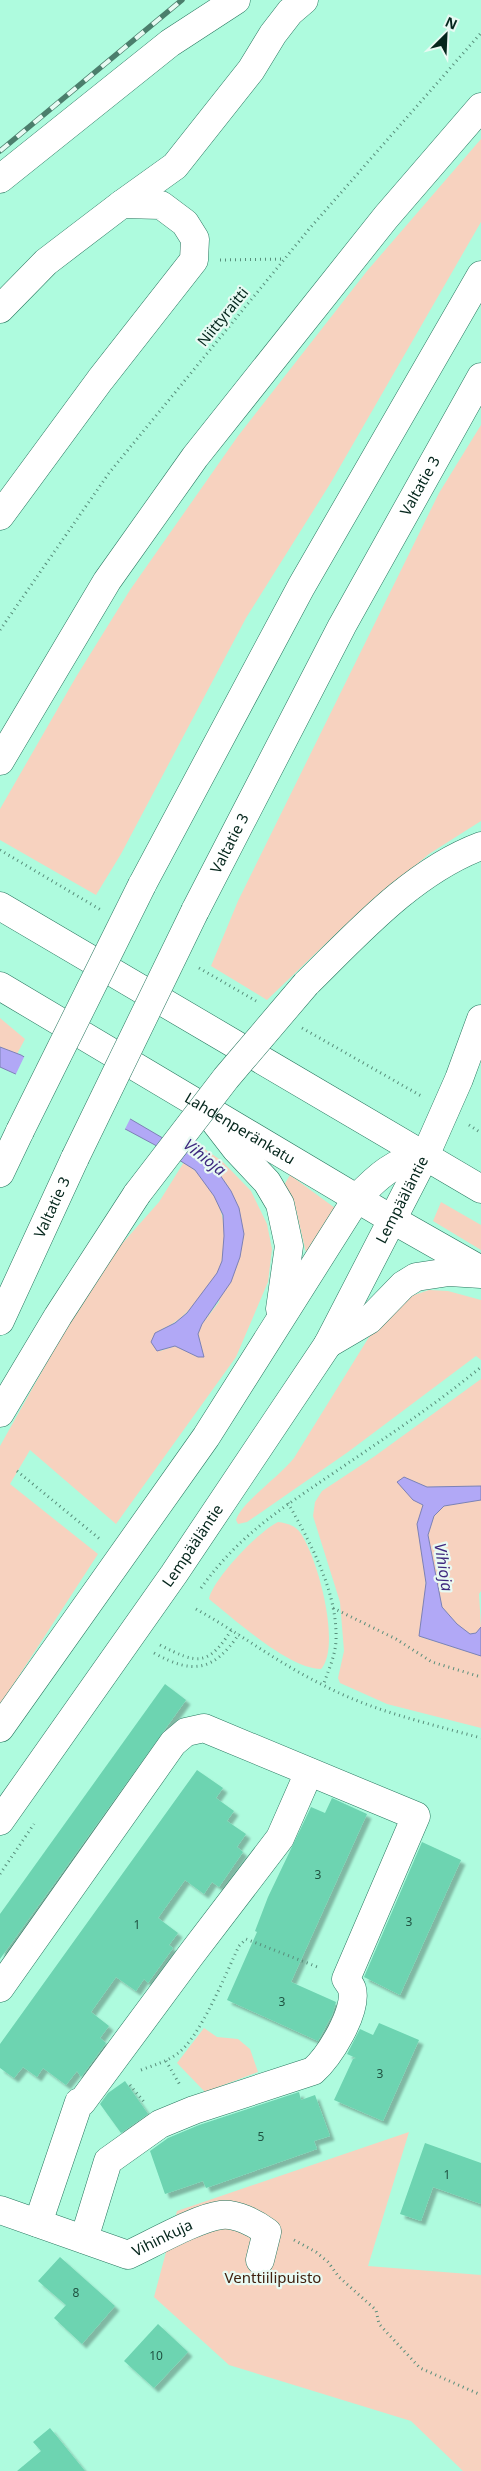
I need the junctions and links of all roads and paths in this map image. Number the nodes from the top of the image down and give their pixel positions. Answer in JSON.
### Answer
{"nodes":[{"id":1,"x":236,"y":0,"type":"edge"},
{"id":2,"x":304,"y":0,"type":"edge"},
{"id":3,"x":481,"y":33,"type":"edge"},
{"id":4,"x":481,"y":107,"type":"edge"},
{"id":5,"x":0,"y":179,"type":"edge"},
{"id":6,"x":122,"y":204,"type":"junction"},
{"id":7,"x":285,"y":259,"type":"junction"},
{"id":8,"x":194,"y":260,"type":"junction"},
{"id":9,"x":481,"y":275,"type":"edge"},
{"id":10,"x":0,"y":309,"type":"edge"},
{"id":11,"x":481,"y":377,"type":"edge"},
{"id":12,"x":0,"y":516,"type":"edge"},
{"id":13,"x":0,"y":630,"type":"edge"},
{"id":14,"x":0,"y":761,"type":"edge"},
{"id":15,"x":472,"y":849,"type":"edge"},
{"id":16,"x":0,"y":850,"type":"edge"},
{"id":17,"x":0,"y":906,"type":"edge"},
{"id":18,"x":108,"y":914,"type":"dead end"},
{"id":19,"x":193,"y":964,"type":"dead end"},
{"id":20,"x":0,"y":986,"type":"edge"},
{"id":21,"x":261,"y":1004,"type":"dead end"},
{"id":22,"x":481,"y":1019,"type":"edge"},
{"id":23,"x":295,"y":1024,"type":"dead end"},
{"id":24,"x":202,"y":1105,"type":"junction"},
{"id":25,"x":446,"y":1111,"type":"junction"},
{"id":26,"x":481,"y":1133,"type":"edge"},
{"id":27,"x":425,"y":1156,"type":"junction"},
{"id":28,"x":0,"y":1173,"type":"edge"},
{"id":29,"x":481,"y":1189,"type":"edge"},
{"id":30,"x":357,"y":1198,"type":"junction"},
{"id":31,"x":393,"y":1220,"type":"junction"},
{"id":32,"x":481,"y":1270,"type":"edge"},
{"id":33,"x":481,"y":1274,"type":"edge"},
{"id":34,"x":0,"y":1321,"type":"edge"},
{"id":35,"x":277,"y":1323,"type":"junction"},
{"id":36,"x":328,"y":1344,"type":"junction"},
{"id":37,"x":481,"y":1367,"type":"edge"},
{"id":38,"x":0,"y":1413,"type":"edge"},
{"id":39,"x":17,"y":1471,"type":"dead end"},
{"id":40,"x":288,"y":1504,"type":"junction"},
{"id":41,"x":105,"y":1544,"type":"dead end"},
{"id":42,"x":199,"y":1590,"type":"dead end"},
{"id":43,"x":333,"y":1608,"type":"junction"},
{"id":44,"x":196,"y":1609,"type":"dead end"},
{"id":45,"x":232,"y":1628,"type":"junction"},
{"id":46,"x":238,"y":1634,"type":"junction"},
{"id":47,"x":165,"y":1637,"type":"dead end"},
{"id":48,"x":160,"y":1645,"type":"junction"},
{"id":49,"x":154,"y":1653,"type":"junction"},
{"id":50,"x":149,"y":1661,"type":"dead end"},
{"id":51,"x":481,"y":1677,"type":"edge"},
{"id":52,"x":323,"y":1686,"type":"junction"},
{"id":53,"x":0,"y":1728,"type":"edge"},
{"id":54,"x":481,"y":1738,"type":"edge"},
{"id":55,"x":309,"y":1772,"type":"junction"},
{"id":56,"x":39,"y":1817,"type":"dead end"},
{"id":57,"x":0,"y":1821,"type":"edge"},
{"id":58,"x":0,"y":1874,"type":"edge"},
{"id":59,"x":346,"y":1979,"type":"junction"},
{"id":60,"x":0,"y":1988,"type":"edge"},
{"id":61,"x":132,"y":2073,"type":"dead end"},
{"id":62,"x":129,"y":2083,"type":"dead end"},
{"id":63,"x":160,"y":2124,"type":"junction"},
{"id":64,"x":0,"y":2210,"type":"edge"},
{"id":65,"x":38,"y":2223,"type":"junction"},
{"id":66,"x":267,"y":2232,"type":"junction"},
{"id":67,"x":84,"y":2239,"type":"junction"},
{"id":68,"x":260,"y":2260,"type":"dead end"},
{"id":69,"x":481,"y":2395,"type":"edge"}],
"edges":[{"from":1,"to":5,"type":"main road"},
{"from":2,"to":6,"type":"main road"},
{"from":3,"to":7,"type":"path","name":"Niittyraitti"},
{"from":4,"to":14,"type":"main road"},
{"from":6,"to":8,"type":"main road"},
{"from":6,"to":10,"type":"main road"},
{"from":7,"to":8,"type":"path"},
{"from":7,"to":13,"type":"path","name":"Niittyraitti"},
{"from":8,"to":12,"type":"main road"},
{"from":9,"to":28,"type":"main road","bridge":true},
{"from":11,"to":34,"type":"main road","name":"Valtatie 3","bridge":true},
{"from":15,"to":38,"type":"main road","bridge":true},
{"from":16,"to":18,"type":"path"},
{"from":17,"to":27,"type":"main road"},
{"from":19,"to":21,"type":"path"},
{"from":20,"to":24,"type":"main road","name":"Lahdenperänkatu"},
{"from":22,"to":25,"type":"main road"},
{"from":23,"to":25,"type":"path"},
{"from":24,"to":30,"type":"main road","name":"Lahdenperänkatu"},
{"from":24,"to":35,"type":"main road"},
{"from":25,"to":26,"type":"path"},
{"from":25,"to":27,"type":"main road"},
{"from":27,"to":29,"type":"main road"},
{"from":27,"to":30,"type":"main road","name":"Lempääläntie"},
{"from":27,"to":31,"type":"main road","name":"Lempääläntie"},
{"from":30,"to":31,"type":"main road","name":"Lahdenperänkatu"},
{"from":30,"to":35,"type":"main road","name":"Lempääläntie"},
{"from":31,"to":32,"type":"main road","name":"Lahdenperänkatu"},
{"from":31,"to":36,"type":"main road","name":"Lempääläntie"},
{"from":33,"to":36,"type":"main road"},
{"from":35,"to":53,"type":"main road","name":"Lempääläntie"},
{"from":36,"to":57,"type":"main road","name":"Lempääläntie"},
{"from":37,"to":40,"type":"path"},
{"from":39,"to":41,"type":"path"},
{"from":40,"to":42,"type":"path"},
{"from":40,"to":43,"type":"path"},
{"from":43,"to":51,"type":"path"},
{"from":43,"to":52,"type":"path"},
{"from":44,"to":45,"type":"path"},
{"from":45,"to":46,"type":"path"},
{"from":45,"to":48,"type":"path"},
{"from":46,"to":49,"type":"path"},
{"from":46,"to":52,"type":"path"},
{"from":47,"to":48,"type":"path"},
{"from":48,"to":49,"type":"path"},
{"from":49,"to":50,"type":"path"},
{"from":52,"to":54,"type":"path"},
{"from":55,"to":59,"type":"main road"},
{"from":55,"to":60,"type":"main road"},
{"from":55,"to":65,"type":"main road"},
{"from":56,"to":58,"type":"path"},
{"from":59,"to":61,"type":"path"},
{"from":59,"to":63,"type":"main road"},
{"from":62,"to":63,"type":"path"},
{"from":63,"to":67,"type":"main road"},
{"from":64,"to":65,"type":"main road","name":"Vihinkuja"},
{"from":65,"to":67,"type":"main road","name":"Vihinkuja"},
{"from":66,"to":67,"type":"main road","name":"Vihinkuja"},
{"from":66,"to":68,"type":"main road"},
{"from":66,"to":69,"type":"path"}]}
